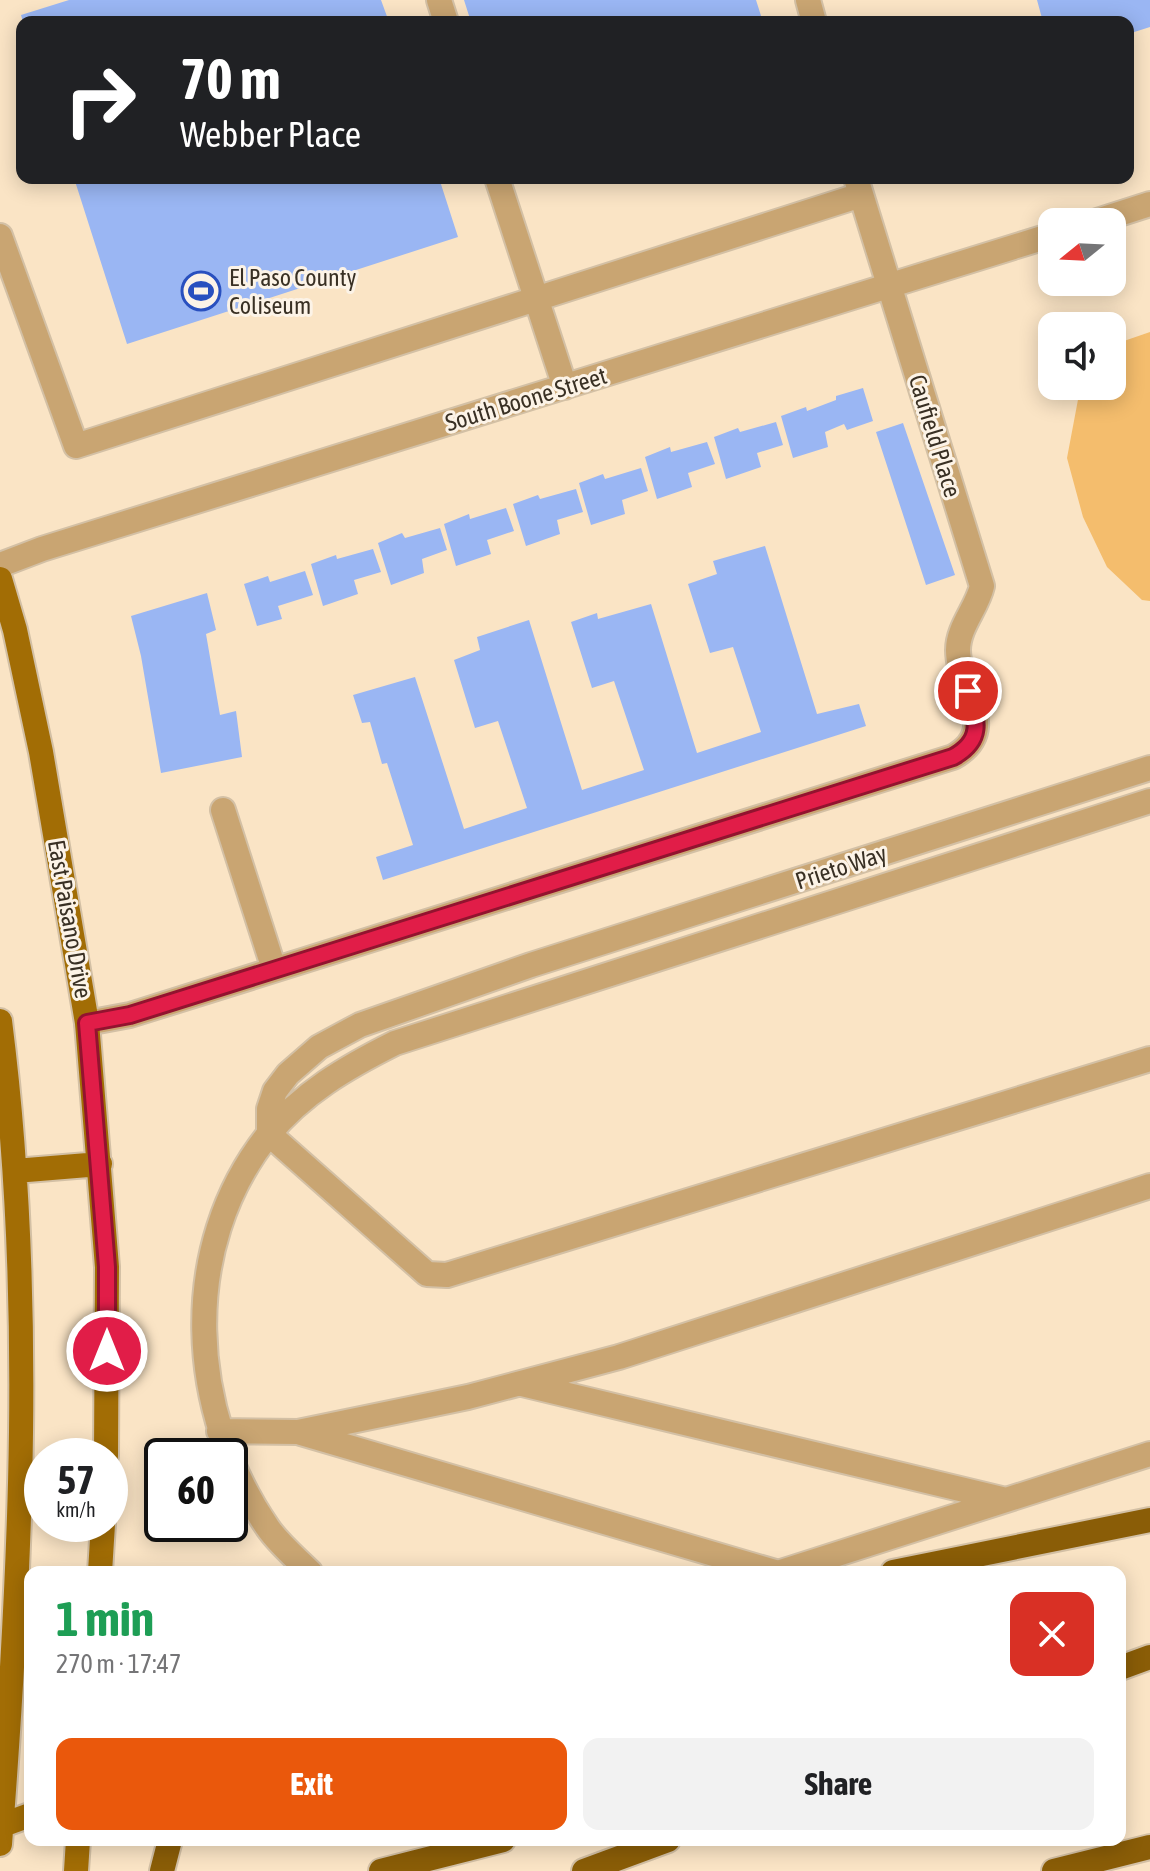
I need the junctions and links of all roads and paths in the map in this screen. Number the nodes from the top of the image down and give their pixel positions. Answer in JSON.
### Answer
{"nodes":[{"id":1,"x":499,"y":184,"type":"edge"},
{"id":2,"x":858,"y":187,"type":"edge"},
{"id":3,"x":1150,"y":204,"type":"edge"},
{"id":4,"x":1126,"y":212,"type":"edge"},
{"id":5,"x":0,"y":236,"type":"edge"},
{"id":6,"x":1038,"y":239,"type":"edge"},
{"id":7,"x":888,"y":286,"type":"junction"},
{"id":8,"x":536,"y":300,"type":"junction"},
{"id":9,"x":565,"y":387,"type":"junction"},
{"id":10,"x":0,"y":565,"type":"edge"},
{"id":11,"x":0,"y":579,"type":"edge"},
{"id":12,"x":1150,"y":768,"type":"edge"},
{"id":13,"x":1150,"y":801,"type":"edge"},
{"id":14,"x":223,"y":810,"type":"dead end"},
{"id":15,"x":274,"y":969,"type":"junction"},
{"id":16,"x":0,"y":1021,"type":"edge"},
{"id":17,"x":87,"y":1023,"type":"junction"},
{"id":18,"x":1150,"y":1059,"type":"edge"},
{"id":19,"x":269,"y":1134,"type":"junction"},
{"id":20,"x":100,"y":1164,"type":"junction"},
{"id":21,"x":15,"y":1171,"type":"junction"},
{"id":22,"x":1150,"y":1186,"type":"edge"},
{"id":23,"x":519,"y":1384,"type":"junction"},
{"id":24,"x":219,"y":1431,"type":"junction"},
{"id":25,"x":298,"y":1432,"type":"junction"},
{"id":26,"x":106,"y":1438,"type":"edge"},
{"id":27,"x":1150,"y":1454,"type":"edge"},
{"id":28,"x":1006,"y":1500,"type":"junction"},
{"id":29,"x":1150,"y":1520,"type":"edge"},
{"id":30,"x":18,"y":1542,"type":"junction"},
{"id":31,"x":103,"y":1542,"type":"edge"},
{"id":32,"x":103,"y":1566,"type":"edge"},
{"id":33,"x":304,"y":1566,"type":"edge"},
{"id":34,"x":755,"y":1566,"type":"edge"},
{"id":35,"x":800,"y":1566,"type":"edge"},
{"id":36,"x":923,"y":1566,"type":"edge"},
{"id":37,"x":0,"y":1591,"type":"edge"},
{"id":38,"x":1150,"y":1657,"type":"edge"},
{"id":39,"x":1126,"y":1666,"type":"edge"},
{"id":40,"x":24,"y":1818,"type":"edge"},
{"id":41,"x":0,"y":1832,"type":"edge"},
{"id":42,"x":78,"y":1846,"type":"edge"},
{"id":43,"x":168,"y":1846,"type":"edge"},
{"id":44,"x":479,"y":1846,"type":"edge"},
{"id":45,"x":652,"y":1846,"type":"edge"},
{"id":46,"x":1150,"y":1847,"type":"edge"},
{"id":47,"x":76,"y":1871,"type":"edge"},
{"id":48,"x":162,"y":1871,"type":"edge"},
{"id":49,"x":381,"y":1871,"type":"edge"},
{"id":50,"x":584,"y":1871,"type":"edge"},
{"id":51,"x":1054,"y":1871,"type":"edge"}],
"edges":[{"from":1,"to":8,"type":"street"},
{"from":2,"to":7,"type":"street","name":"Caufield Place"},
{"from":2,"to":8,"type":"street"},
{"from":3,"to":4,"type":"street"},
{"from":5,"to":8,"type":"street"},
{"from":6,"to":7,"type":"street","name":"South Boone Street"},
{"from":7,"to":9,"type":"street","name":"South Boone Street"},
{"from":7,"to":15,"type":"street","name":"Caufield Place"},
{"from":8,"to":9,"type":"street"},
{"from":9,"to":10,"type":"street","name":"South Boone Street"},
{"from":11,"to":17,"type":"main road","name":"East Paisano Drive"},
{"from":12,"to":19,"type":"street","name":"Prieto Way"},
{"from":13,"to":19,"type":"street"},
{"from":14,"to":15,"type":"street"},
{"from":15,"to":17,"type":"street"},
{"from":16,"to":21,"type":"main road"},
{"from":17,"to":20,"type":"main road","name":"East Paisano Drive"},
{"from":18,"to":19,"type":"street"},
{"from":19,"to":24,"type":"street"},
{"from":20,"to":21,"type":"main road"},
{"from":20,"to":26,"type":"main road","name":"East Paisano Drive"},
{"from":21,"to":30,"type":"main road"},
{"from":22,"to":23,"type":"street"},
{"from":23,"to":25,"type":"street"},
{"from":23,"to":28,"type":"street"},
{"from":24,"to":25,"type":"street"},
{"from":24,"to":33,"type":"street"},
{"from":25,"to":34,"type":"street"},
{"from":27,"to":28,"type":"street"},
{"from":28,"to":35,"type":"street"},
{"from":29,"to":36,"type":"highway"},
{"from":30,"to":37,"type":"main road"},
{"from":30,"to":41,"type":"main road"},
{"from":31,"to":32,"type":"main road"},
{"from":38,"to":39,"type":"highway"},
{"from":40,"to":41,"type":"main road"},
{"from":42,"to":47,"type":"main road"},
{"from":43,"to":48,"type":"highway"},
{"from":44,"to":49,"type":"highway"},
{"from":45,"to":50,"type":"highway"},
{"from":46,"to":51,"type":"highway"}]}
